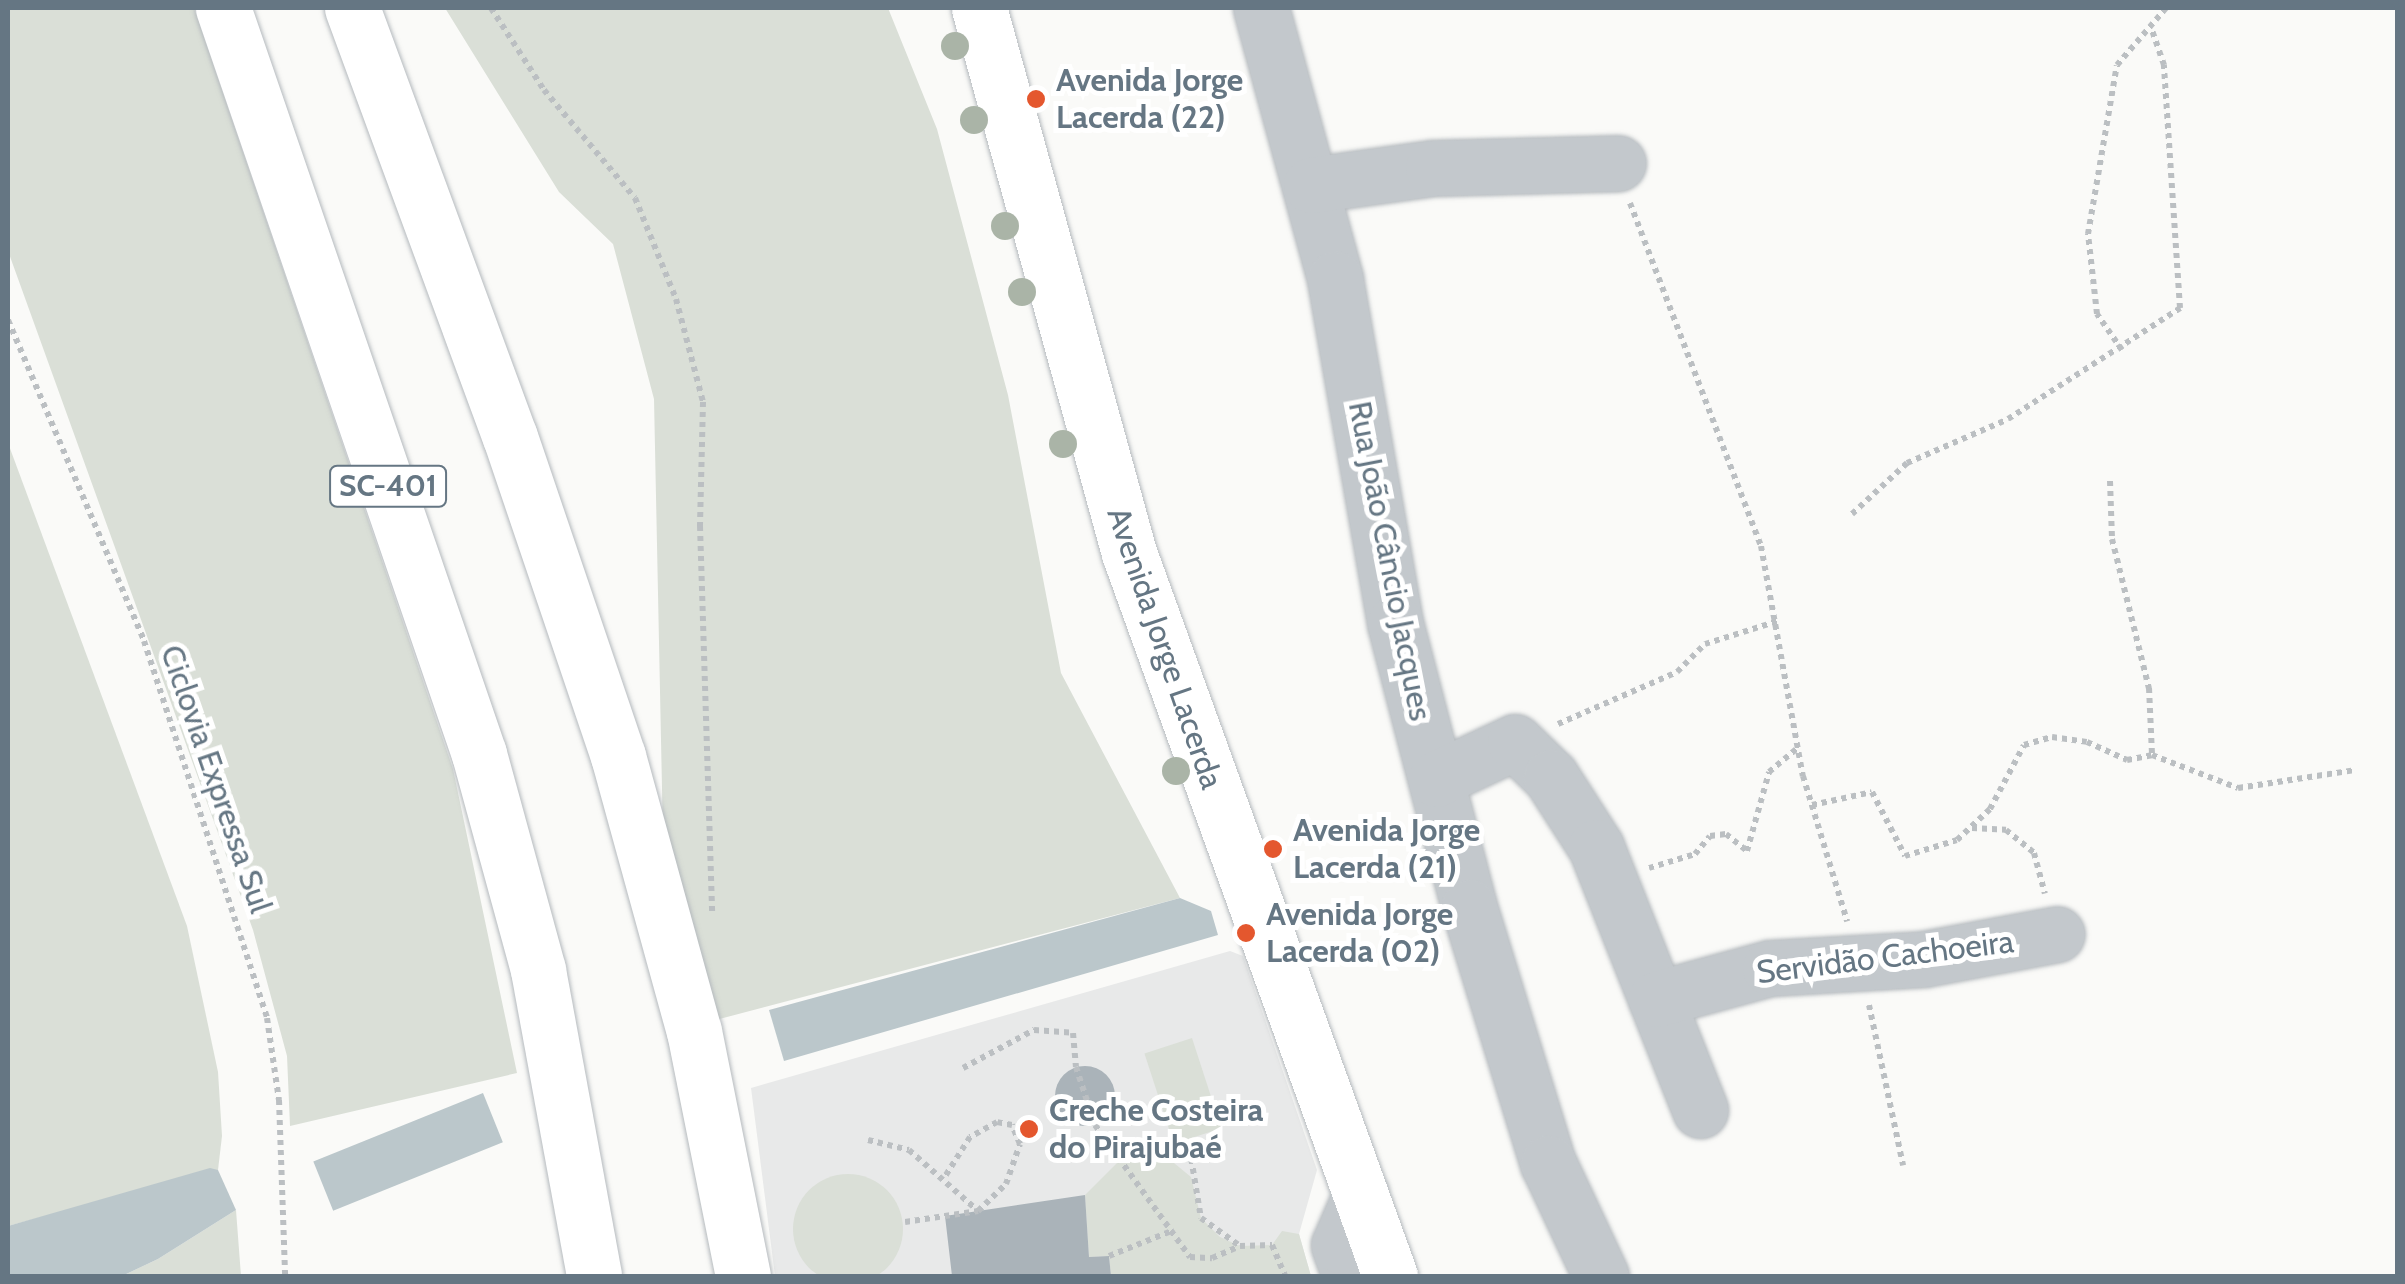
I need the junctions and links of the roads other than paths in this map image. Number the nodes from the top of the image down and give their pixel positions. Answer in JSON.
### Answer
{"nodes":[{"id":1,"x":224,"y":8,"type":"edge"},
{"id":2,"x":352,"y":8,"type":"edge"},
{"id":3,"x":979,"y":8,"type":"edge"},
{"id":4,"x":1260,"y":8,"type":"edge"},
{"id":5,"x":1618,"y":163,"type":"road end"},
{"id":6,"x":1311,"y":185,"type":"junction"},
{"id":7,"x":1436,"y":778,"type":"junction"},
{"id":8,"x":2057,"y":934,"type":"road end"},
{"id":9,"x":1656,"y":999,"type":"junction"},
{"id":10,"x":1700,"y":1110,"type":"dead end"},
{"id":11,"x":1361,"y":1194,"type":"junction"},
{"id":12,"x":594,"y":1276,"type":"edge"},
{"id":13,"x":742,"y":1276,"type":"edge"},
{"id":14,"x":1350,"y":1276,"type":"edge"},
{"id":15,"x":1390,"y":1276,"type":"edge"},
{"id":16,"x":1600,"y":1276,"type":"edge"}],
"edges":[{"from":1,"to":12,"type":"main road","number":"SC-401"},
{"from":2,"to":13,"type":"main road"},
{"from":3,"to":11,"type":"main road","name":"Avenida Jorge Lacerda"},
{"from":4,"to":6,"type":"street","name":"Rua João Câncio Jacques"},
{"from":5,"to":6,"type":"street"},
{"from":6,"to":7,"type":"street","name":"Rua João Câncio Jacques"},
{"from":7,"to":9,"type":"street"},
{"from":7,"to":16,"type":"street","name":"Rua João Câncio Jacques"},
{"from":8,"to":9,"type":"street","name":"Servidão Cachoeira"},
{"from":9,"to":10,"type":"street"},
{"from":11,"to":14,"type":"street"},
{"from":11,"to":15,"type":"main road","name":"Avenida Jorge Lacerda"}]}
